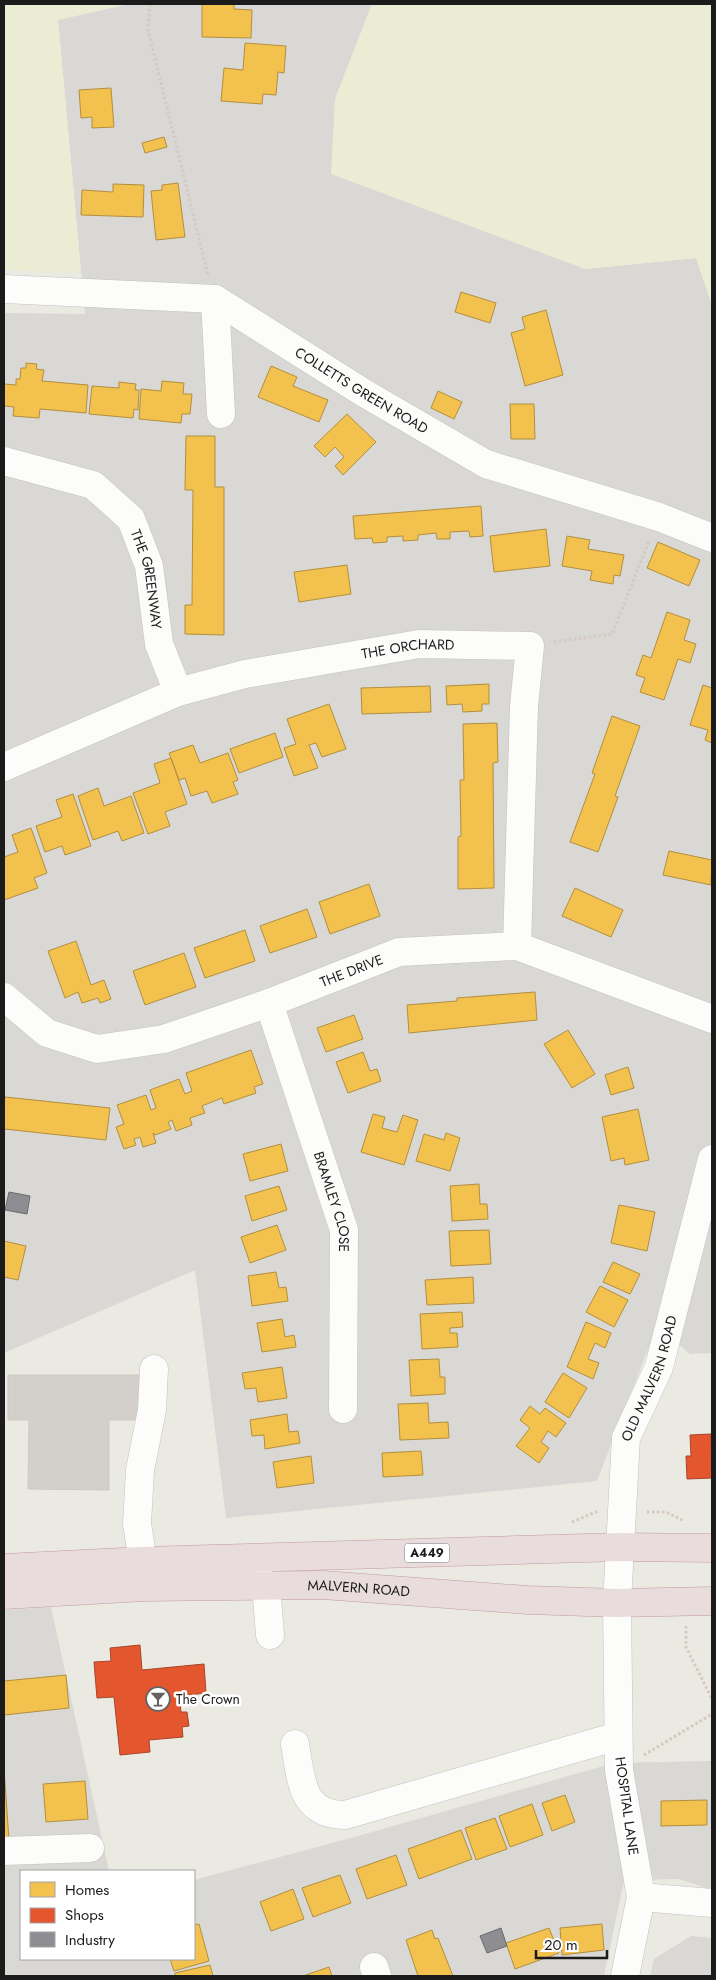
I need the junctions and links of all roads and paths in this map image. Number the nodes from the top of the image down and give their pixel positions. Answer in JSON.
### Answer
{"nodes":[{"id":1,"x":150,"y":4,"type":"edge"},
{"id":2,"x":4,"y":288,"type":"edge"},
{"id":3,"x":215,"y":299,"type":"junction"},
{"id":4,"x":221,"y":414,"type":"dead end"},
{"id":5,"x":4,"y":461,"type":"edge"},
{"id":6,"x":659,"y":517,"type":"junction"},
{"id":7,"x":712,"y":538,"type":"edge"},
{"id":8,"x":530,"y":646,"type":"junction"},
{"id":9,"x":178,"y":692,"type":"junction"},
{"id":10,"x":4,"y":767,"type":"edge"},
{"id":11,"x":517,"y":946,"type":"junction"},
{"id":12,"x":4,"y":997,"type":"edge"},
{"id":13,"x":269,"y":1003,"type":"junction"},
{"id":14,"x":712,"y":1019,"type":"edge"},
{"id":15,"x":712,"y":1159,"type":"edge"},
{"id":16,"x":703,"y":1241,"type":"edge"},
{"id":17,"x":154,"y":1369,"type":"dead end"},
{"id":18,"x":343,"y":1409,"type":"dead end"},
{"id":19,"x":620,"y":1547,"type":"junction"},
{"id":20,"x":712,"y":1548,"type":"edge"},
{"id":21,"x":234,"y":1559,"type":"junction"},
{"id":22,"x":4,"y":1568,"type":"edge"},
{"id":23,"x":144,"y":1574,"type":"junction"},
{"id":24,"x":266,"y":1585,"type":"junction"},
{"id":25,"x":4,"y":1596,"type":"edge"},
{"id":26,"x":712,"y":1601,"type":"edge"},
{"id":27,"x":617,"y":1603,"type":"junction"},
{"id":28,"x":684,"y":1603,"type":"junction"},
{"id":29,"x":270,"y":1635,"type":"dead end"},
{"id":30,"x":712,"y":1699,"type":"edge"},
{"id":31,"x":712,"y":1714,"type":"edge"},
{"id":32,"x":618,"y":1736,"type":"junction"},
{"id":33,"x":295,"y":1744,"type":"dead end"},
{"id":34,"x":619,"y":1770,"type":"junction"},
{"id":35,"x":90,"y":1848,"type":"dead end"},
{"id":36,"x":4,"y":1851,"type":"edge"},
{"id":37,"x":641,"y":1897,"type":"junction"},
{"id":38,"x":712,"y":1903,"type":"edge"},
{"id":39,"x":625,"y":1976,"type":"edge"}],
"edges":[{"from":1,"to":3,"type":"path"},
{"from":2,"to":3,"type":"street","name":"COLLETTS GREEN ROAD"},
{"from":3,"to":4,"type":"street"},
{"from":3,"to":6,"type":"street","name":"COLLETTS GREEN ROAD"},
{"from":5,"to":9,"type":"street","name":"THE GREENWAY"},
{"from":6,"to":7,"type":"street","name":"COLLETTS GREEN ROAD"},
{"from":6,"to":8,"type":"path"},
{"from":8,"to":9,"type":"street","name":"THE ORCHARD"},
{"from":8,"to":11,"type":"street"},
{"from":9,"to":10,"type":"street","name":"THE ORCHARD"},
{"from":11,"to":13,"type":"street","name":"THE DRIVE"},
{"from":11,"to":14,"type":"street","name":"THE DRIVE"},
{"from":12,"to":13,"type":"street","name":"THE DRIVE"},
{"from":13,"to":18,"type":"street","name":"BRAMLEY CLOSE"},
{"from":15,"to":16,"type":"street","name":"OLD MALVERN ROAD"},
{"from":16,"to":19,"type":"street","name":"OLD MALVERN ROAD"},
{"from":17,"to":23,"type":"street"},
{"from":19,"to":20,"type":"highway","name":"MALVERN ROAD","number":"A449"},
{"from":19,"to":21,"type":"highway","name":"MALVERN ROAD","number":"A449"},
{"from":19,"to":27,"type":"street","name":"OLD MALVERN ROAD"},
{"from":21,"to":23,"type":"highway","name":"MALVERN ROAD","number":"A449"},
{"from":21,"to":24,"type":"street"},
{"from":22,"to":23,"type":"highway","name":"MALVERN ROAD","number":"A449"},
{"from":23,"to":24,"type":"highway","name":"MALVERN ROAD","number":"A449"},
{"from":23,"to":25,"type":"highway","name":"MALVERN ROAD","number":"A449"},
{"from":24,"to":27,"type":"highway","name":"MALVERN ROAD","number":"A449"},
{"from":24,"to":29,"type":"street"},
{"from":26,"to":28,"type":"highway","name":"MALVERN ROAD","number":"A449"},
{"from":27,"to":28,"type":"highway","name":"MALVERN ROAD","number":"A449"},
{"from":27,"to":32,"type":"street","name":"HOSPITAL LANE"},
{"from":28,"to":30,"type":"path"},
{"from":31,"to":34,"type":"path"},
{"from":32,"to":33,"type":"street"},
{"from":32,"to":34,"type":"street","name":"HOSPITAL LANE"},
{"from":34,"to":37,"type":"street","name":"HOSPITAL LANE"},
{"from":35,"to":36,"type":"street"},
{"from":37,"to":38,"type":"street"},
{"from":37,"to":39,"type":"street","name":"HOSPITAL LANE"}]}
